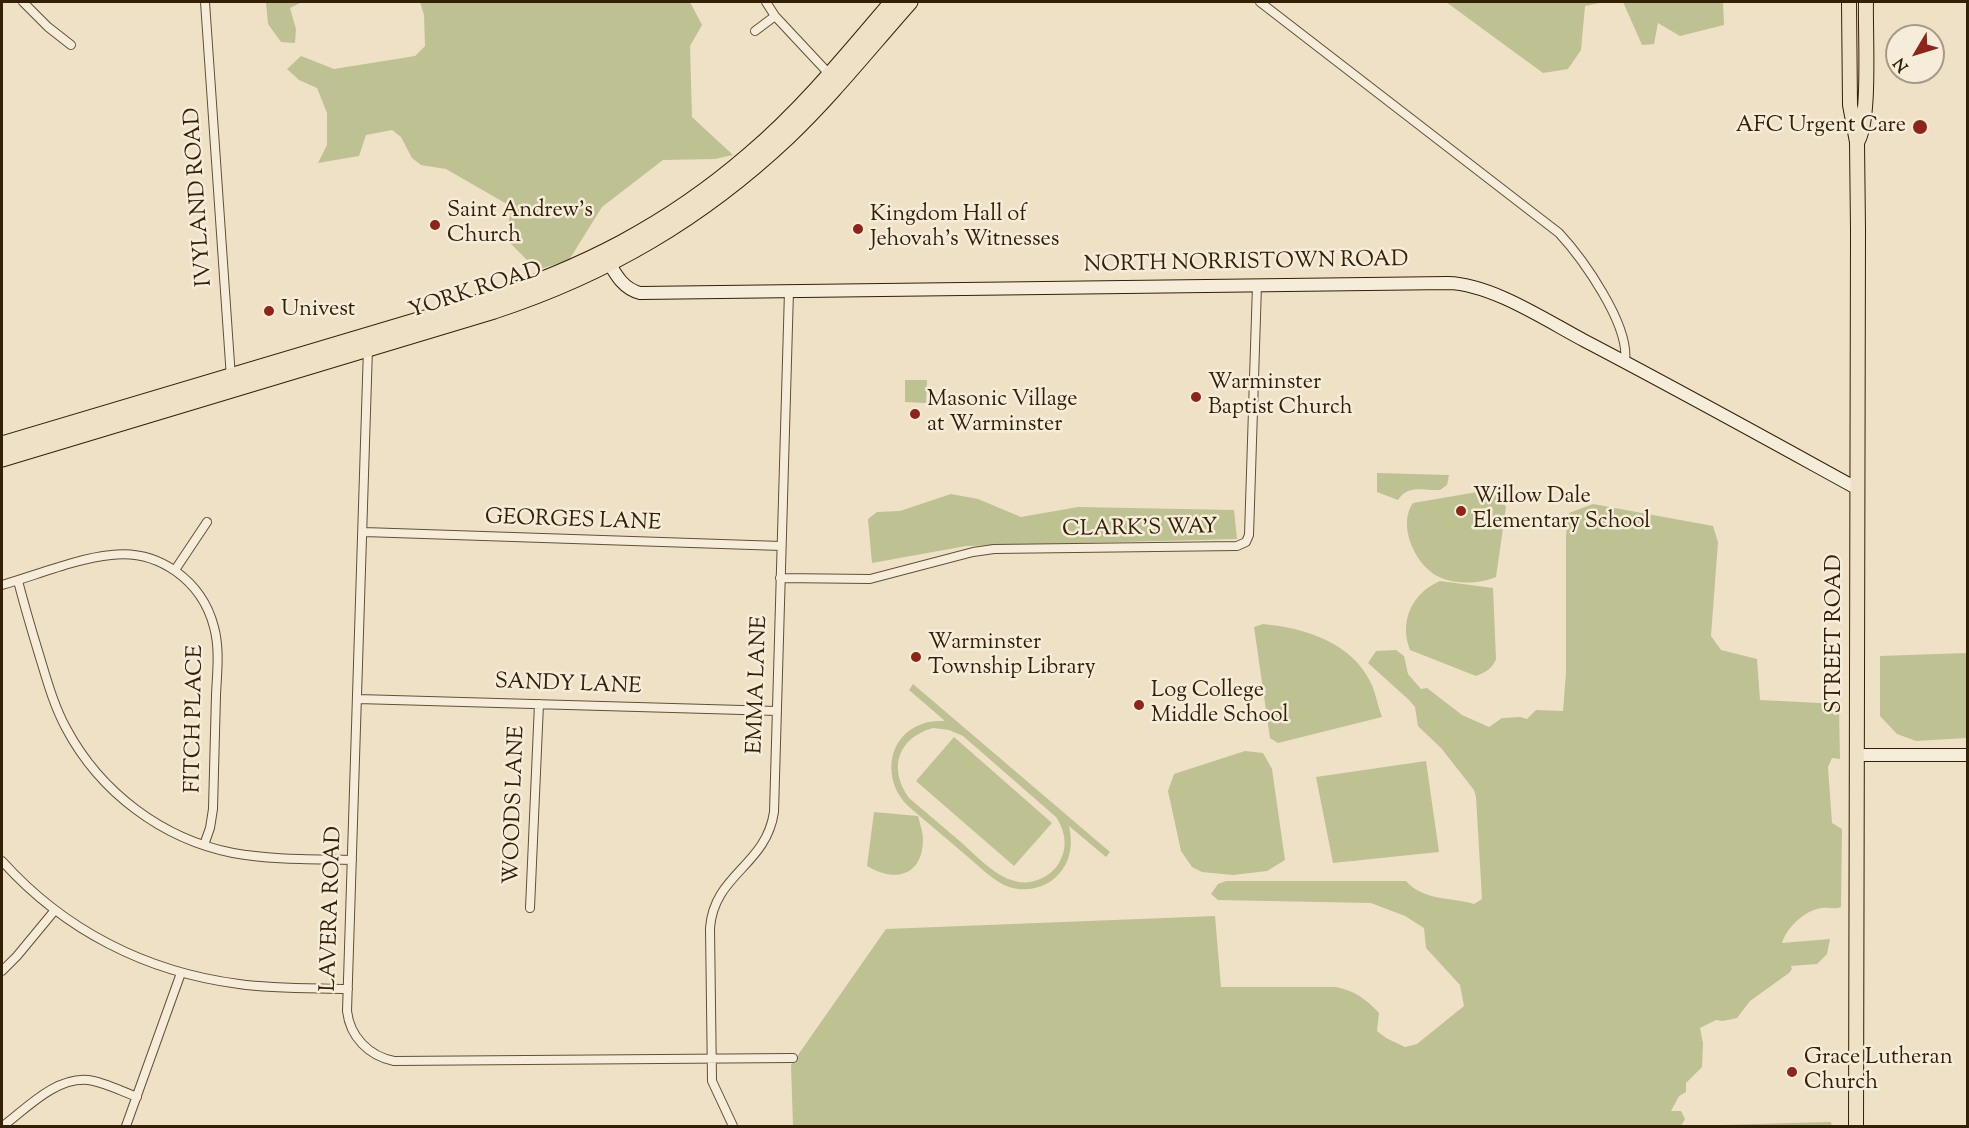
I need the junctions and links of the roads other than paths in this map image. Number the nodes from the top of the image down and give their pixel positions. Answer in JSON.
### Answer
{"nodes":[{"id":1,"x":23,"y":2,"type":"edge"},
{"id":2,"x":205,"y":2,"type":"edge"},
{"id":3,"x":766,"y":2,"type":"edge"},
{"id":4,"x":892,"y":2,"type":"edge"},
{"id":5,"x":910,"y":2,"type":"edge"},
{"id":6,"x":1260,"y":2,"type":"edge"},
{"id":7,"x":1849,"y":2,"type":"edge"},
{"id":8,"x":1866,"y":2,"type":"edge"},
{"id":9,"x":775,"y":16,"type":"junction"},
{"id":10,"x":755,"y":30,"type":"dead end"},
{"id":11,"x":71,"y":45,"type":"dead end"},
{"id":12,"x":834,"y":79,"type":"junction"},
{"id":13,"x":1857,"y":142,"type":"junction"},
{"id":14,"x":607,"y":259,"type":"junction"},
{"id":15,"x":1257,"y":285,"type":"junction"},
{"id":16,"x":789,"y":291,"type":"junction"},
{"id":17,"x":368,"y":342,"type":"junction"},
{"id":18,"x":1625,"y":361,"type":"junction"},
{"id":19,"x":232,"y":383,"type":"junction"},
{"id":20,"x":2,"y":444,"type":"edge"},
{"id":21,"x":2,"y":459,"type":"edge"},
{"id":22,"x":1858,"y":489,"type":"junction"},
{"id":23,"x":207,"y":522,"type":"dead end"},
{"id":24,"x":364,"y":532,"type":"junction"},
{"id":25,"x":781,"y":546,"type":"junction"},
{"id":26,"x":175,"y":570,"type":"junction"},
{"id":27,"x":780,"y":578,"type":"junction"},
{"id":28,"x":18,"y":581,"type":"junction"},
{"id":29,"x":2,"y":585,"type":"edge"},
{"id":30,"x":358,"y":699,"type":"junction"},
{"id":31,"x":539,"y":704,"type":"junction"},
{"id":32,"x":777,"y":711,"type":"junction"},
{"id":33,"x":1857,"y":755,"type":"junction"},
{"id":34,"x":1968,"y":755,"type":"edge"},
{"id":35,"x":204,"y":845,"type":"junction"},
{"id":36,"x":352,"y":860,"type":"junction"},
{"id":37,"x":2,"y":861,"type":"edge"},
{"id":38,"x":530,"y":908,"type":"dead end"},
{"id":39,"x":55,"y":910,"type":"junction"},
{"id":40,"x":2,"y":971,"type":"edge"},
{"id":41,"x":181,"y":973,"type":"junction"},
{"id":42,"x":348,"y":989,"type":"junction"},
{"id":43,"x":793,"y":1058,"type":"dead end"},
{"id":44,"x":712,"y":1059,"type":"junction"},
{"id":45,"x":137,"y":1096,"type":"junction"},
{"id":46,"x":3,"y":1126,"type":"edge"},
{"id":47,"x":126,"y":1126,"type":"edge"},
{"id":48,"x":733,"y":1126,"type":"edge"},
{"id":49,"x":1856,"y":1126,"type":"edge"}],
"edges":[{"from":1,"to":11,"type":"street"},
{"from":2,"to":19,"type":"street","name":"IVYLAND ROAD"},
{"from":3,"to":9,"type":"street"},
{"from":4,"to":12,"type":"highway","name":"YORK ROAD"},
{"from":5,"to":12,"type":"highway","name":"YORK ROAD"},
{"from":6,"to":18,"type":"street"},
{"from":7,"to":13,"type":"main road","name":"STREET ROAD"},
{"from":8,"to":13,"type":"main road","name":"STREET ROAD"},
{"from":9,"to":10,"type":"street"},
{"from":9,"to":12,"type":"street"},
{"from":12,"to":14,"type":"highway","name":"YORK ROAD"},
{"from":13,"to":22,"type":"main road","name":"STREET ROAD"},
{"from":14,"to":16,"type":"street","name":"NORTH NORRISTOWN ROAD"},
{"from":14,"to":17,"type":"highway","name":"YORK ROAD"},
{"from":15,"to":16,"type":"street","name":"NORTH NORRISTOWN ROAD"},
{"from":15,"to":18,"type":"street","name":"NORTH NORRISTOWN ROAD"},
{"from":15,"to":27,"type":"street","name":"CLARK'S WAY"},
{"from":16,"to":25,"type":"street","name":"EMMA LANE"},
{"from":17,"to":19,"type":"highway","name":"YORK ROAD"},
{"from":17,"to":24,"type":"street","name":"LAVERA ROAD"},
{"from":18,"to":22,"type":"street","name":"NORTH NORRISTOWN ROAD"},
{"from":19,"to":20,"type":"highway","name":"YORK ROAD"},
{"from":19,"to":21,"type":"highway","name":"YORK ROAD"},
{"from":22,"to":33,"type":"main road","name":"STREET ROAD"},
{"from":23,"to":26,"type":"street"},
{"from":24,"to":25,"type":"street","name":"GEORGES LANE"},
{"from":24,"to":30,"type":"street","name":"LAVERA ROAD"},
{"from":25,"to":27,"type":"street","name":"EMMA LANE"},
{"from":26,"to":28,"type":"street","name":"FITCH PLACE"},
{"from":26,"to":35,"type":"street","name":"FITCH PLACE"},
{"from":27,"to":32,"type":"street","name":"EMMA LANE"},
{"from":28,"to":29,"type":"street","name":"FITCH PLACE"},
{"from":28,"to":35,"type":"street"},
{"from":30,"to":31,"type":"street","name":"SANDY LANE"},
{"from":30,"to":36,"type":"street","name":"LAVERA ROAD"},
{"from":31,"to":32,"type":"street","name":"SANDY LANE"},
{"from":31,"to":38,"type":"street","name":"WOODS LANE"},
{"from":32,"to":44,"type":"street","name":"EMMA LANE"},
{"from":33,"to":34,"type":"street"},
{"from":33,"to":49,"type":"main road","name":"STREET ROAD"},
{"from":35,"to":36,"type":"street"},
{"from":36,"to":42,"type":"street","name":"LAVERA ROAD"},
{"from":37,"to":39,"type":"street"},
{"from":39,"to":40,"type":"street"},
{"from":39,"to":41,"type":"street"},
{"from":41,"to":42,"type":"street"},
{"from":41,"to":45,"type":"street"},
{"from":42,"to":44,"type":"street","name":"LAVERA ROAD"},
{"from":43,"to":44,"type":"street","name":"LAVERA ROAD"},
{"from":44,"to":48,"type":"street","name":"EMMA LANE"},
{"from":45,"to":46,"type":"street"},
{"from":45,"to":47,"type":"street"}]}
